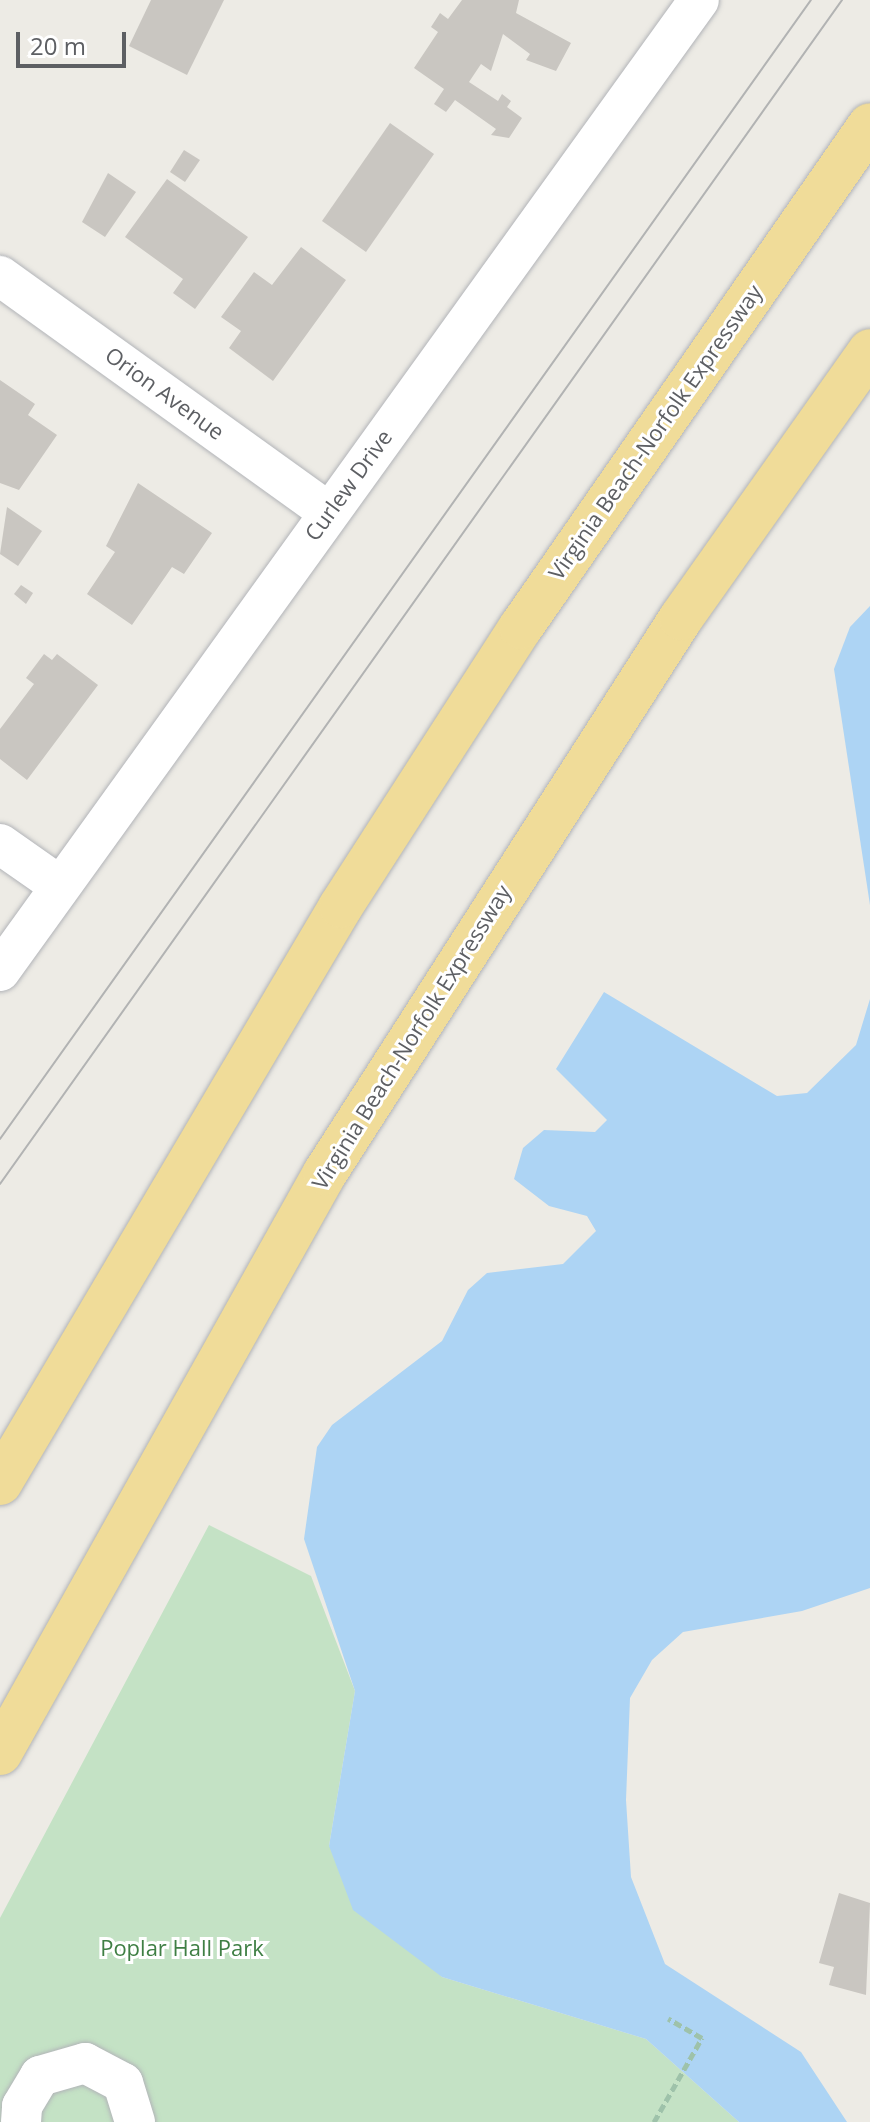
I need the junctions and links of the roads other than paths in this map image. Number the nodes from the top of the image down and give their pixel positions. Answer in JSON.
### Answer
{"nodes":[{"id":1,"x":699,"y":0,"type":"edge"},
{"id":2,"x":870,"y":125,"type":"edge"},
{"id":3,"x":0,"y":276,"type":"edge"},
{"id":4,"x":870,"y":351,"type":"edge"},
{"id":5,"x":328,"y":512,"type":"junction"},
{"id":6,"x":0,"y":844,"type":"edge"},
{"id":7,"x":60,"y":886,"type":"junction"},
{"id":8,"x":0,"y":971,"type":"edge"},
{"id":9,"x":0,"y":1483,"type":"edge"},
{"id":10,"x":68,"y":1633,"type":"junction"},
{"id":11,"x":0,"y":1753,"type":"edge"},
{"id":12,"x":0,"y":1778,"type":"edge"},
{"id":13,"x":21,"y":2122,"type":"edge"},
{"id":14,"x":135,"y":2122,"type":"edge"}],
"edges":[{"from":1,"to":5,"type":"street","name":"Curlew Drive"},
{"from":2,"to":9,"type":"highway","name":"Virginia Beach-Norfolk Expressway"},
{"from":3,"to":5,"type":"street","name":"Orion Avenue"},
{"from":4,"to":10,"type":"highway","name":"Virginia Beach-Norfolk Expressway"},
{"from":5,"to":7,"type":"street","name":"Curlew Drive"},
{"from":6,"to":7,"type":"street"},
{"from":7,"to":8,"type":"street","name":"Curlew Drive"},
{"from":10,"to":11,"type":"highway","name":"Virginia Beach-Norfolk Expressway"},
{"from":10,"to":12,"type":"highway"},
{"from":13,"to":14,"type":"street"}]}
